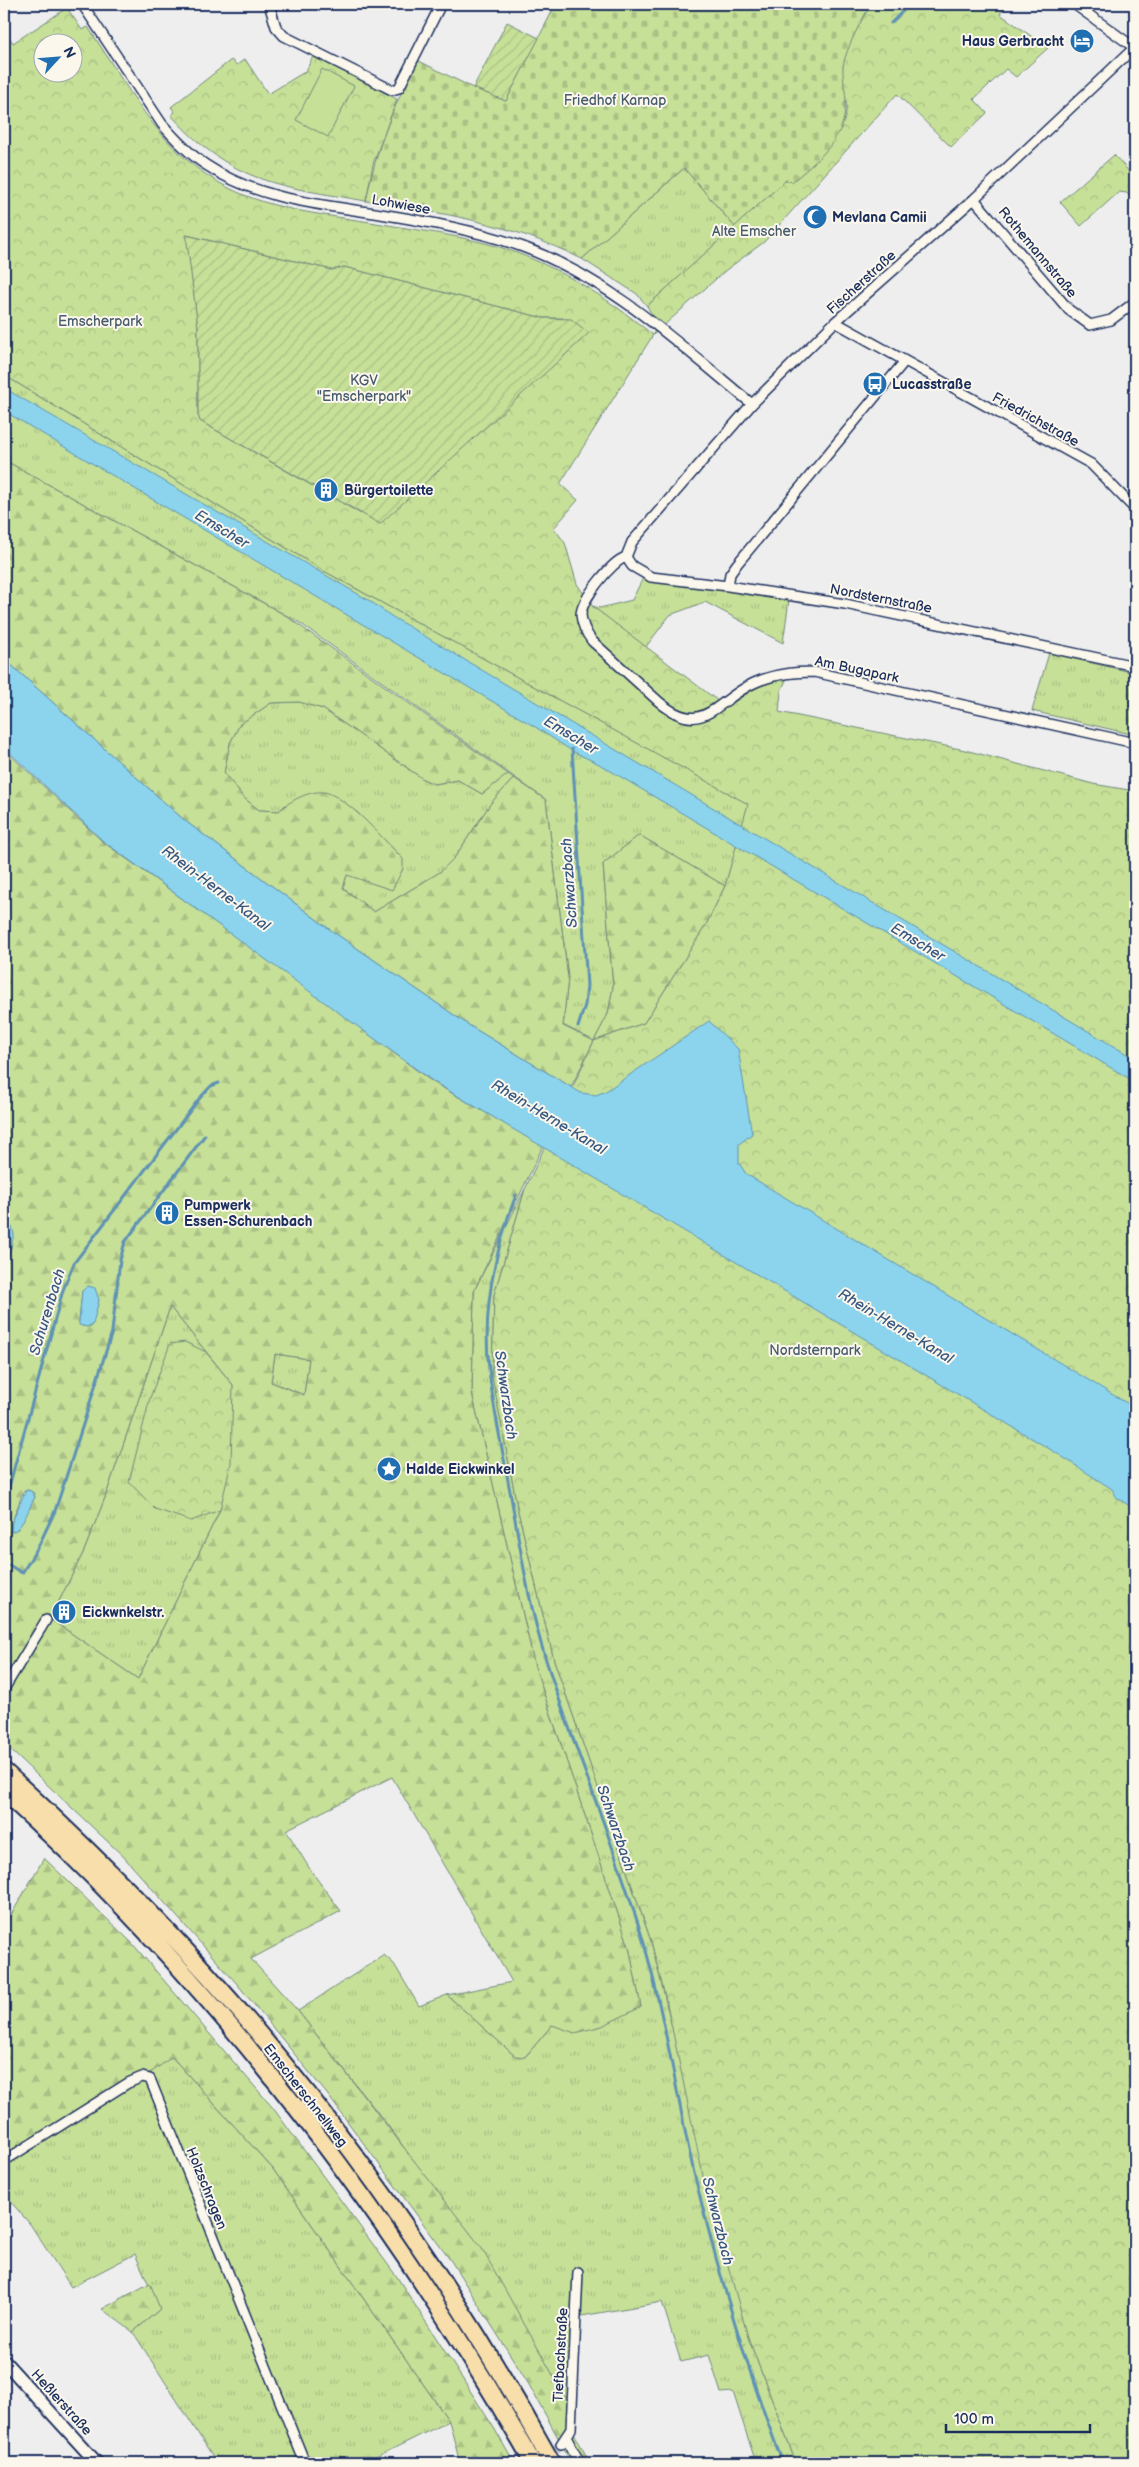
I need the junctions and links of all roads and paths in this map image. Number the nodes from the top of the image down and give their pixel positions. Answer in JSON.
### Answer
{"nodes":[{"id":1,"x":82,"y":4,"type":"edge"},
{"id":2,"x":268,"y":4,"type":"edge"},
{"id":3,"x":441,"y":4,"type":"edge"},
{"id":4,"x":1074,"y":4,"type":"edge"},
{"id":5,"x":1135,"y":47,"type":"edge"},
{"id":6,"x":974,"y":199,"type":"junction"},
{"id":7,"x":1135,"y":302,"type":"edge"},
{"id":8,"x":836,"y":322,"type":"junction"},
{"id":9,"x":904,"y":362,"type":"junction"},
{"id":10,"x":752,"y":404,"type":"junction"},
{"id":11,"x":1131,"y":499,"type":"edge"},
{"id":12,"x":1135,"y":509,"type":"edge"},
{"id":13,"x":626,"y":557,"type":"junction"},
{"id":14,"x":728,"y":586,"type":"junction"},
{"id":15,"x":1135,"y":659,"type":"edge"},
{"id":16,"x":1131,"y":665,"type":"edge"},
{"id":17,"x":1135,"y":743,"type":"edge"},
{"id":18,"x":46,"y":1620,"type":"dead end"},
{"id":19,"x":4,"y":1689,"type":"edge"},
{"id":20,"x":4,"y":1771,"type":"edge"},
{"id":21,"x":4,"y":1792,"type":"edge"},
{"id":22,"x":56,"y":1829,"type":"junction"},
{"id":23,"x":4,"y":2161,"type":"edge"},
{"id":24,"x":578,"y":2272,"type":"dead end"},
{"id":25,"x":4,"y":2361,"type":"edge"},
{"id":26,"x":97,"y":2463,"type":"edge"},
{"id":27,"x":305,"y":2463,"type":"edge"},
{"id":28,"x":533,"y":2463,"type":"edge"},
{"id":29,"x":552,"y":2463,"type":"edge"},
{"id":30,"x":580,"y":2463,"type":"edge"}],
"edges":[{"from":1,"to":10,"type":"street","name":"Lohwiese"},
{"from":2,"to":3,"type":"street"},
{"from":4,"to":5,"type":"street"},
{"from":5,"to":6,"type":"street","name":"Fischerstraße"},
{"from":6,"to":7,"type":"street","name":"Rothemannstraße"},
{"from":6,"to":8,"type":"street","name":"Fischerstraße"},
{"from":8,"to":9,"type":"street","name":"Friedrichstraße"},
{"from":8,"to":10,"type":"street","name":"Fischerstraße"},
{"from":9,"to":11,"type":"street","name":"Friedrichstraße"},
{"from":9,"to":14,"type":"street"},
{"from":10,"to":13,"type":"street","name":"Fischerstraße"},
{"from":11,"to":12,"type":"street","name":"Friedrichstraße"},
{"from":13,"to":14,"type":"street","name":"Nordsternstraße"},
{"from":13,"to":17,"type":"street","name":"Am Bugapark"},
{"from":14,"to":16,"type":"street","name":"Nordsternstraße"},
{"from":15,"to":16,"type":"street"},
{"from":18,"to":19,"type":"street"},
{"from":20,"to":22,"type":"highway","name":"Emscherschnellweg"},
{"from":21,"to":22,"type":"highway","name":"Emscherschnellweg"},
{"from":22,"to":28,"type":"highway","name":"Emscherschnellweg"},
{"from":22,"to":29,"type":"highway","name":"Emscherschnellweg"},
{"from":23,"to":27,"type":"street","name":"Holzschragen"},
{"from":24,"to":30,"type":"street","name":"Tiefbachstraße"},
{"from":25,"to":26,"type":"street","name":"Heßlerstraße"}]}
